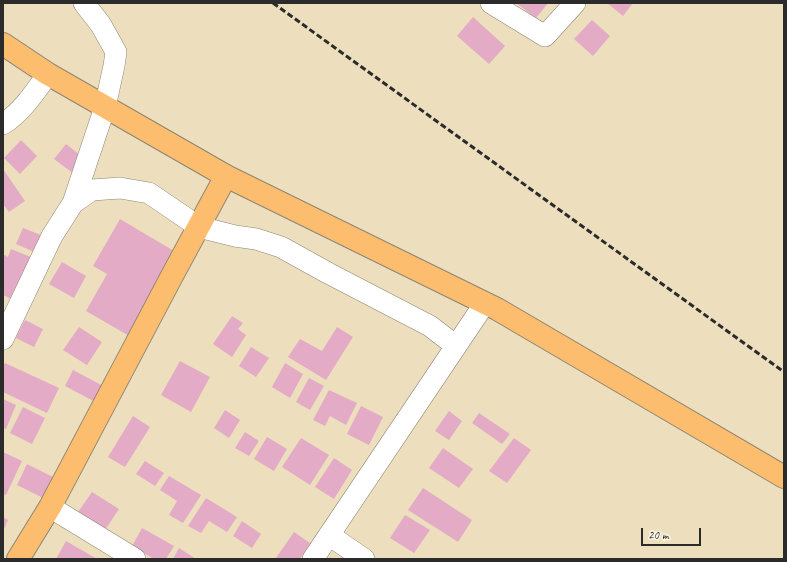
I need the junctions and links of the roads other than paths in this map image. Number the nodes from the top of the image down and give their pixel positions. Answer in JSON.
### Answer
{"nodes":[{"id":1,"x":84,"y":3,"type":"edge"},
{"id":2,"x":491,"y":3,"type":"edge"},
{"id":3,"x":575,"y":3,"type":"edge"},
{"id":4,"x":3,"y":44,"type":"edge"},
{"id":5,"x":48,"y":74,"type":"junction"},
{"id":6,"x":105,"y":106,"type":"junction"},
{"id":7,"x":3,"y":124,"type":"edge"},
{"id":8,"x":226,"y":176,"type":"junction"},
{"id":9,"x":72,"y":203,"type":"junction"},
{"id":10,"x":199,"y":227,"type":"junction"},
{"id":11,"x":485,"y":303,"type":"junction"},
{"id":12,"x":3,"y":339,"type":"edge"},
{"id":13,"x":456,"y":346,"type":"junction"},
{"id":14,"x":784,"y":477,"type":"edge"},
{"id":15,"x":50,"y":507,"type":"junction"},
{"id":16,"x":329,"y":535,"type":"junction"},
{"id":17,"x":18,"y":559,"type":"edge"},
{"id":18,"x":136,"y":559,"type":"edge"},
{"id":19,"x":313,"y":559,"type":"edge"},
{"id":20,"x":364,"y":559,"type":"edge"}],
"edges":[{"from":1,"to":6,"type":"street"},
{"from":2,"to":3,"type":"street"},
{"from":4,"to":5,"type":"main road"},
{"from":5,"to":6,"type":"main road"},
{"from":5,"to":7,"type":"street"},
{"from":6,"to":8,"type":"main road"},
{"from":6,"to":9,"type":"street"},
{"from":8,"to":10,"type":"main road"},
{"from":8,"to":11,"type":"main road"},
{"from":9,"to":10,"type":"street"},
{"from":9,"to":12,"type":"street"},
{"from":10,"to":13,"type":"street"},
{"from":10,"to":15,"type":"main road"},
{"from":11,"to":13,"type":"street"},
{"from":11,"to":14,"type":"main road"},
{"from":13,"to":16,"type":"street"},
{"from":15,"to":17,"type":"main road"},
{"from":15,"to":18,"type":"street"},
{"from":16,"to":19,"type":"street"},
{"from":16,"to":20,"type":"street"}]}
